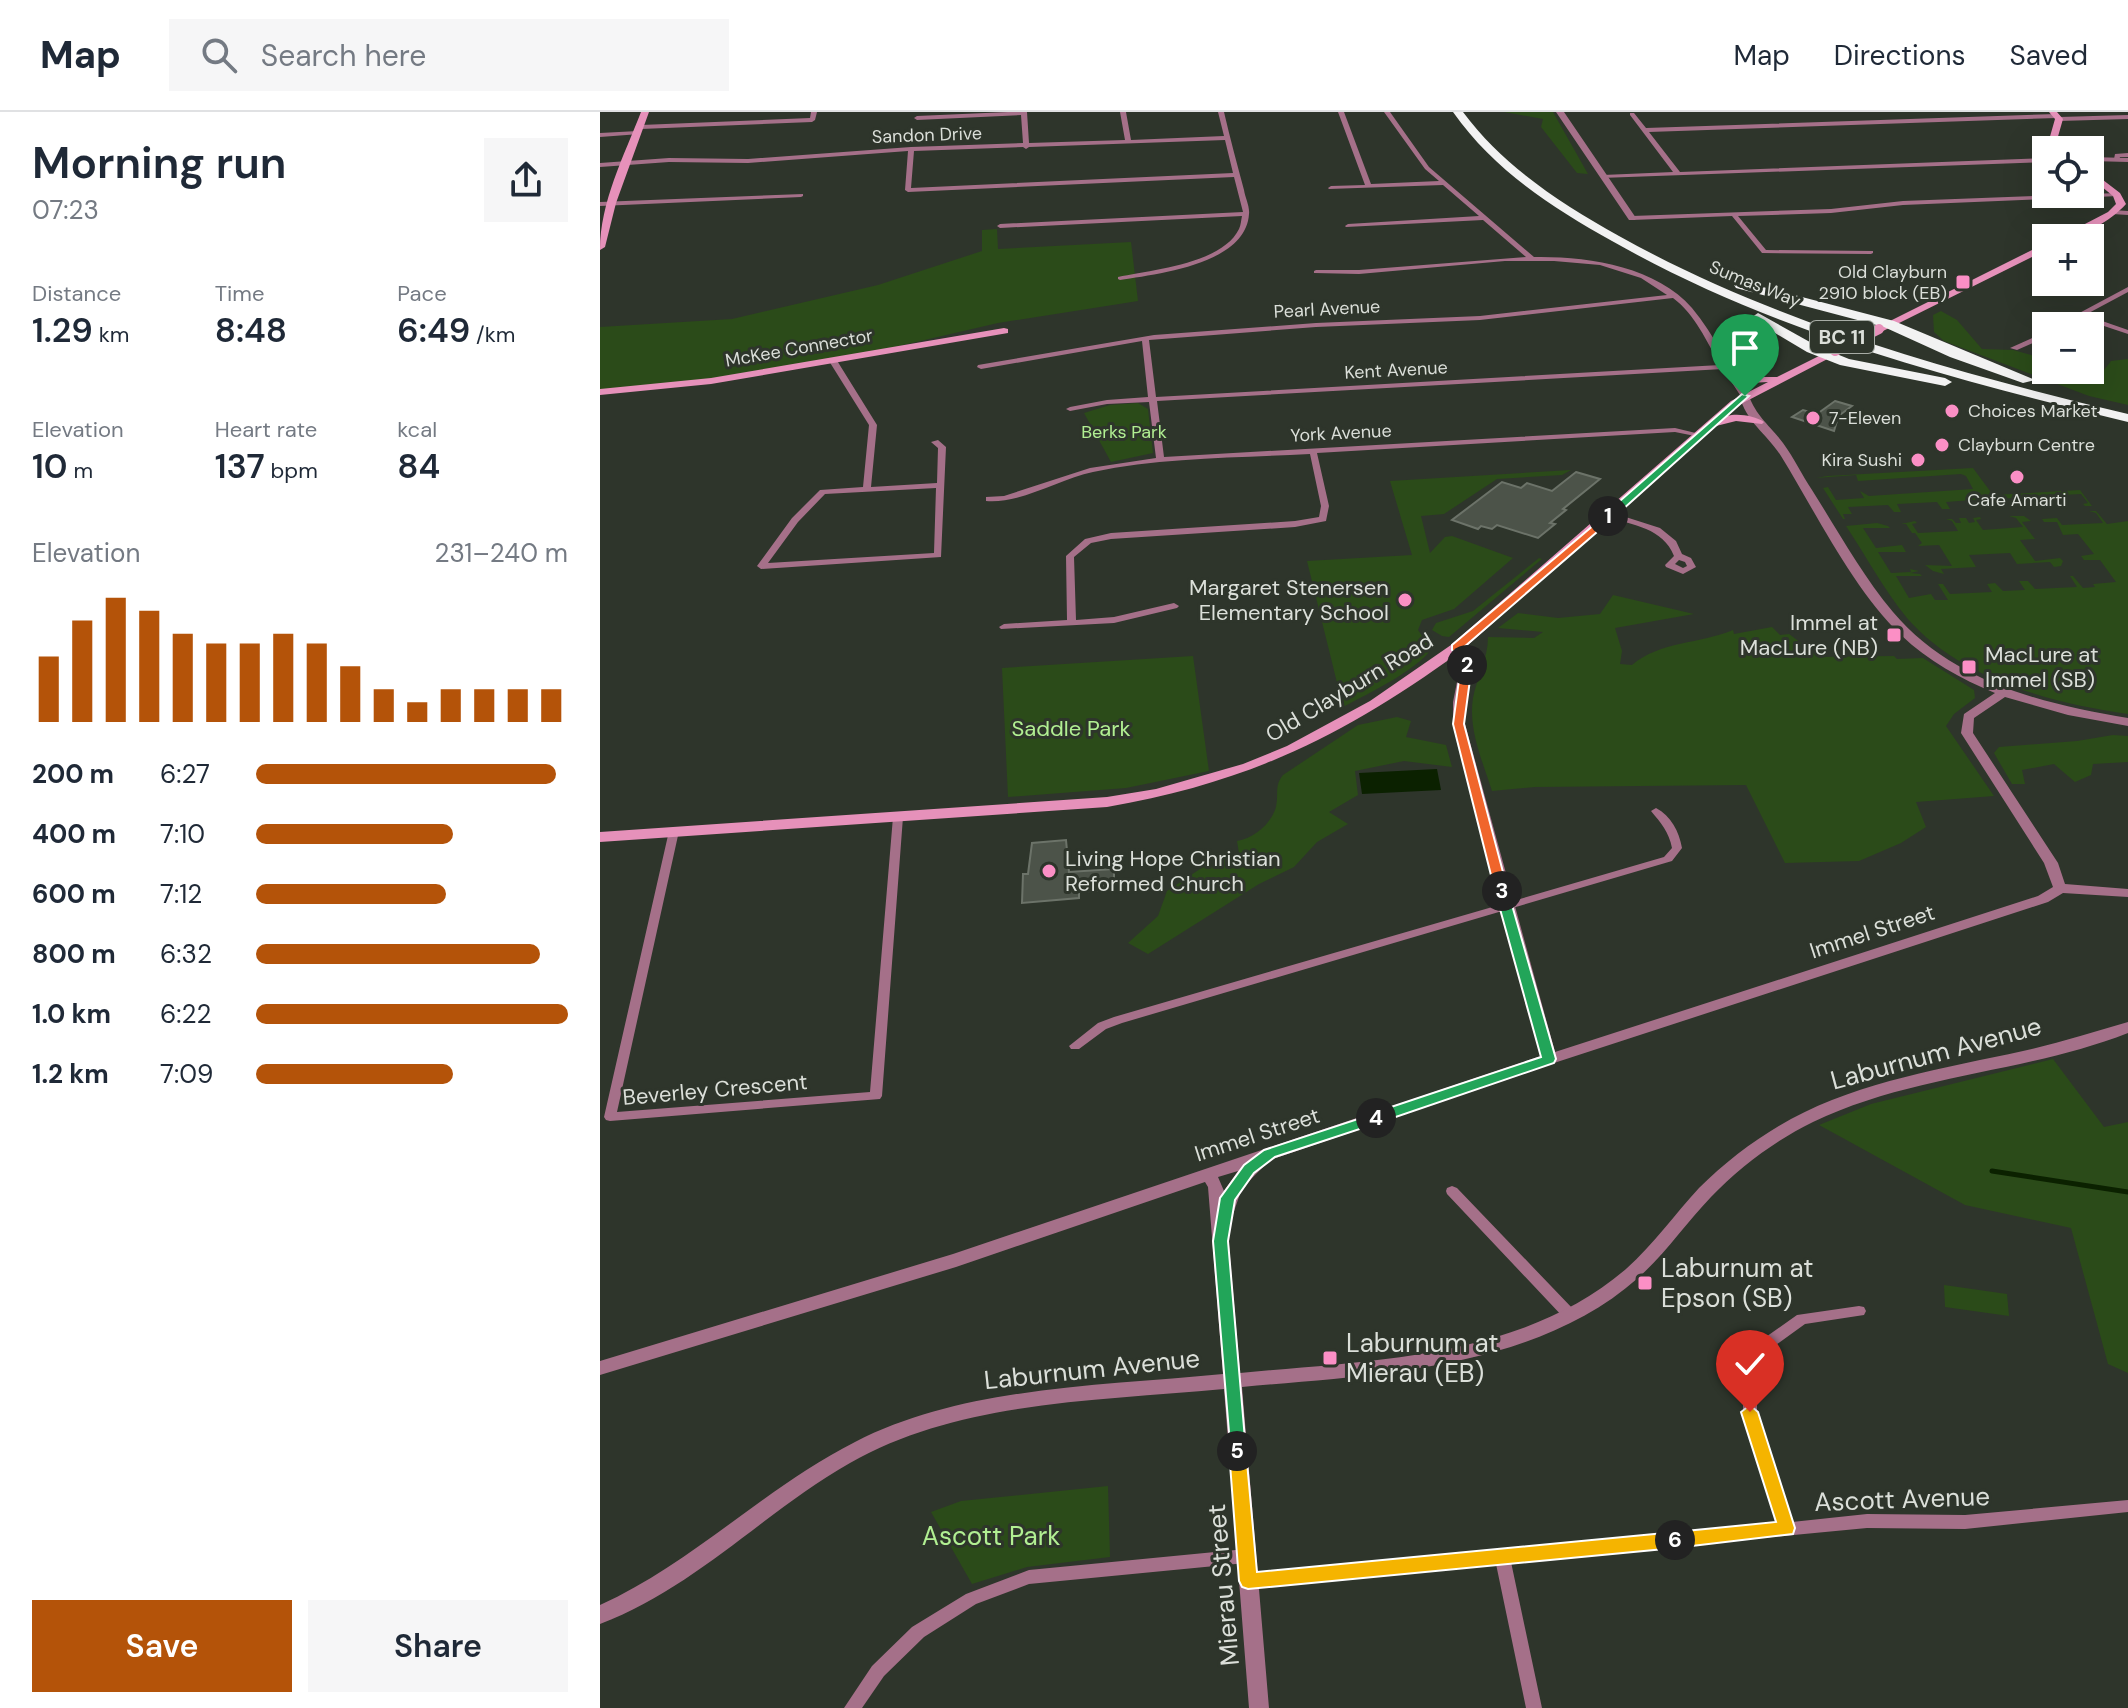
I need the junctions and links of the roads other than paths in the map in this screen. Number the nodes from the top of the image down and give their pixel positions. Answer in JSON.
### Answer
{"nodes":[{"id":1,"x":645,"y":112,"type":"edge"},
{"id":2,"x":814,"y":112,"type":"edge"},
{"id":3,"x":1123,"y":112,"type":"edge"},
{"id":4,"x":1221,"y":112,"type":"edge"},
{"id":5,"x":1341,"y":112,"type":"edge"},
{"id":6,"x":1387,"y":112,"type":"edge"},
{"id":7,"x":1458,"y":112,"type":"edge"},
{"id":8,"x":1468,"y":112,"type":"edge"},
{"id":9,"x":1560,"y":112,"type":"edge"},
{"id":10,"x":1024,"y":113,"type":"edge"},
{"id":11,"x":1632,"y":114,"type":"edge"},
{"id":12,"x":2057,"y":116,"type":"edge"},
{"id":13,"x":2128,"y":117,"type":"edge"},
{"id":14,"x":917,"y":118,"type":"dead end"},
{"id":15,"x":639,"y":130,"type":"junction"},
{"id":16,"x":1645,"y":130,"type":"junction"},
{"id":17,"x":600,"y":135,"type":"edge"},
{"id":18,"x":2054,"y":136,"type":"edge"},
{"id":19,"x":1228,"y":138,"type":"junction"},
{"id":20,"x":1128,"y":142,"type":"junction"},
{"id":21,"x":1026,"y":147,"type":"junction"},
{"id":22,"x":911,"y":149,"type":"junction"},
{"id":23,"x":2128,"y":157,"type":"edge"},
{"id":24,"x":2104,"y":159,"type":"edge"},
{"id":25,"x":2032,"y":160,"type":"edge"},
{"id":26,"x":626,"y":162,"type":"junction"},
{"id":27,"x":600,"y":165,"type":"edge"},
{"id":28,"x":1677,"y":173,"type":"junction"},
{"id":29,"x":1236,"y":175,"type":"junction"},
{"id":30,"x":1603,"y":177,"type":"junction"},
{"id":31,"x":1445,"y":183,"type":"junction"},
{"id":32,"x":1369,"y":186,"type":"junction"},
{"id":33,"x":1331,"y":188,"type":"dead end"},
{"id":34,"x":2104,"y":188,"type":"edge"},
{"id":35,"x":1550,"y":190,"type":"junction"},
{"id":36,"x":801,"y":195,"type":"dead end"},
{"id":37,"x":606,"y":204,"type":"edge"},
{"id":38,"x":2121,"y":206,"type":"edge"},
{"id":39,"x":1246,"y":214,"type":"junction"},
{"id":40,"x":1573,"y":214,"type":"junction"},
{"id":41,"x":1734,"y":215,"type":"junction"},
{"id":42,"x":1484,"y":218,"type":"junction"},
{"id":43,"x":1632,"y":218,"type":"joint"},
{"id":44,"x":2088,"y":224,"type":"edge"},
{"id":45,"x":1000,"y":226,"type":"dead end"},
{"id":46,"x":1348,"y":226,"type":"dead end"},
{"id":47,"x":601,"y":244,"type":"edge"},
{"id":48,"x":1871,"y":252,"type":"dead end"},
{"id":49,"x":2032,"y":253,"type":"edge"},
{"id":50,"x":1531,"y":258,"type":"junction"},
{"id":51,"x":1316,"y":272,"type":"dead end"},
{"id":52,"x":1120,"y":278,"type":"dead end"},
{"id":53,"x":2128,"y":289,"type":"edge"},
{"id":54,"x":1675,"y":296,"type":"junction"},
{"id":55,"x":2085,"y":312,"type":"edge"},
{"id":56,"x":2104,"y":324,"type":"edge"},
{"id":57,"x":1884,"y":326,"type":"junction"},
{"id":58,"x":1004,"y":331,"type":"dead end"},
{"id":59,"x":2128,"y":332,"type":"edge"},
{"id":60,"x":1145,"y":338,"type":"junction"},
{"id":61,"x":2032,"y":340,"type":"edge"},
{"id":62,"x":2014,"y":348,"type":"dead end"},
{"id":63,"x":1831,"y":353,"type":"junction"},
{"id":64,"x":833,"y":361,"type":"junction"},
{"id":65,"x":981,"y":367,"type":"dead end"},
{"id":66,"x":1726,"y":369,"type":"junction"},
{"id":67,"x":1786,"y":375,"type":"junction"},
{"id":68,"x":600,"y":392,"type":"edge"},
{"id":69,"x":1745,"y":396,"type":"junction"},
{"id":70,"x":1154,"y":399,"type":"junction"},
{"id":71,"x":1070,"y":409,"type":"dead end"},
{"id":72,"x":2128,"y":410,"type":"edge"},
{"id":73,"x":2128,"y":420,"type":"edge"},
{"id":74,"x":1758,"y":422,"type":"junction"},
{"id":75,"x":1704,"y":431,"type":"junction"},
{"id":76,"x":1777,"y":441,"type":"junction"},
{"id":77,"x":935,"y":442,"type":"dead end"},
{"id":78,"x":1313,"y":451,"type":"junction"},
{"id":79,"x":1160,"y":460,"type":"junction"},
{"id":80,"x":941,"y":485,"type":"junction"},
{"id":81,"x":867,"y":489,"type":"junction"},
{"id":82,"x":989,"y":499,"type":"dead end"},
{"id":83,"x":1610,"y":515,"type":"junction"},
{"id":84,"x":1678,"y":556,"type":"dead end"},
{"id":85,"x":1174,"y":606,"type":"dead end"},
{"id":86,"x":1072,"y":623,"type":"junction"},
{"id":87,"x":1004,"y":627,"type":"dead end"},
{"id":88,"x":1456,"y":648,"type":"junction"},
{"id":89,"x":2004,"y":692,"type":"junction"},
{"id":90,"x":2128,"y":722,"type":"edge"},
{"id":91,"x":1656,"y":811,"type":"dead end"},
{"id":92,"x":898,"y":817,"type":"junction"},
{"id":93,"x":674,"y":831,"type":"junction"},
{"id":94,"x":600,"y":837,"type":"edge"},
{"id":95,"x":2060,"y":888,"type":"junction"},
{"id":96,"x":2128,"y":893,"type":"edge"},
{"id":97,"x":1506,"y":906,"type":"junction"},
{"id":98,"x":2128,"y":1027,"type":"edge"},
{"id":99,"x":1075,"y":1046,"type":"dead end"},
{"id":100,"x":1549,"y":1059,"type":"junction"},
{"id":101,"x":1269,"y":1154,"type":"junction"},
{"id":102,"x":1208,"y":1174,"type":"junction"},
{"id":103,"x":1452,"y":1191,"type":"dead end"},
{"id":104,"x":1221,"y":1241,"type":"junction"},
{"id":105,"x":1859,"y":1311,"type":"dead end"},
{"id":106,"x":1569,"y":1314,"type":"junction"},
{"id":107,"x":600,"y":1368,"type":"edge"},
{"id":108,"x":1232,"y":1381,"type":"junction"},
{"id":109,"x":2128,"y":1506,"type":"edge"},
{"id":110,"x":1787,"y":1528,"type":"junction"},
{"id":111,"x":1246,"y":1556,"type":"junction"},
{"id":112,"x":1502,"y":1558,"type":"junction"},
{"id":113,"x":1248,"y":1581,"type":"junction"},
{"id":114,"x":600,"y":1615,"type":"edge"},
{"id":115,"x":852,"y":1708,"type":"edge"},
{"id":116,"x":1259,"y":1708,"type":"edge"},
{"id":117,"x":1534,"y":1708,"type":"edge"}],
"edges":[{"from":1,"to":15,"type":"main road"},
{"from":2,"to":15,"type":"street"},
{"from":3,"to":20,"type":"street"},
{"from":4,"to":19,"type":"street"},
{"from":5,"to":32,"type":"street"},
{"from":6,"to":31,"type":"street"},
{"from":7,"to":40,"type":"highway","name":"Sumas Way","number":"BC 11"},
{"from":8,"to":35,"type":"highway","name":"Sumas Way","number":"BC 11"},
{"from":9,"to":30,"type":"street"},
{"from":10,"to":14,"type":"street"},
{"from":10,"to":21,"type":"street"},
{"from":11,"to":16,"type":"street"},
{"from":12,"to":13,"type":"street"},
{"from":12,"to":16,"type":"street"},
{"from":12,"to":18,"type":"main road"},
{"from":15,"to":17,"type":"street"},
{"from":15,"to":26,"type":"main road"},
{"from":16,"to":28,"type":"street"},
{"from":19,"to":20,"type":"street","name":"Sandon Drive"},
{"from":19,"to":29,"type":"street"},
{"from":20,"to":21,"type":"street","name":"Sandon Drive"},
{"from":21,"to":22,"type":"street","name":"Sandon Drive"},
{"from":22,"to":26,"type":"street","name":"Sandon Drive"},
{"from":22,"to":29,"type":"street"},
{"from":23,"to":24,"type":"street"},
{"from":25,"to":28,"type":"street"},
{"from":26,"to":27,"type":"street","name":"Sandon Drive"},
{"from":26,"to":37,"type":"main road"},
{"from":28,"to":30,"type":"street"},
{"from":29,"to":39,"type":"street"},
{"from":30,"to":43,"type":"street"},
{"from":31,"to":32,"type":"street"},
{"from":31,"to":42,"type":"street"},
{"from":32,"to":33,"type":"street"},
{"from":34,"to":38,"type":"main road"},
{"from":35,"to":57,"type":"highway"},
{"from":35,"to":72,"type":"highway","name":"Sumas Way","number":"BC 11"},
{"from":36,"to":37,"type":"street"},
{"from":37,"to":47,"type":"main road"},
{"from":38,"to":41,"type":"street"},
{"from":38,"to":44,"type":"main road"},
{"from":39,"to":45,"type":"street"},
{"from":39,"to":52,"type":"street"},
{"from":40,"to":63,"type":"highway"},
{"from":40,"to":73,"type":"highway","name":"Sumas Way","number":"BC 11"},
{"from":41,"to":43,"type":"street"},
{"from":41,"to":48,"type":"street"},
{"from":42,"to":46,"type":"street"},
{"from":42,"to":50,"type":"street"},
{"from":49,"to":57,"type":"main road","name":"Old Clayburn Road"},
{"from":50,"to":51,"type":"street"},
{"from":50,"to":54,"type":"street"},
{"from":53,"to":55,"type":"street"},
{"from":54,"to":60,"type":"street","name":"Pearl Avenue"},
{"from":54,"to":66,"type":"street"},
{"from":56,"to":59,"type":"street"},
{"from":57,"to":63,"type":"main road","name":"Old Clayburn Road","bridge":true},
{"from":57,"to":72,"type":"highway"},
{"from":58,"to":64,"type":"main road","name":"McKee Connector"},
{"from":60,"to":65,"type":"street","name":"Pearl Avenue"},
{"from":60,"to":70,"type":"street"},
{"from":61,"to":62,"type":"street"},
{"from":63,"to":67,"type":"main road","name":"Old Clayburn Road"},
{"from":63,"to":73,"type":"highway"},
{"from":64,"to":68,"type":"main road","name":"McKee Connector"},
{"from":64,"to":81,"type":"street"},
{"from":66,"to":67,"type":"main road"},
{"from":66,"to":69,"type":"street"},
{"from":66,"to":70,"type":"street","name":"Kent Avenue"},
{"from":67,"to":69,"type":"main road","name":"Old Clayburn Road"},
{"from":69,"to":74,"type":"street"},
{"from":69,"to":75,"type":"main road","name":"Old Clayburn Road"},
{"from":69,"to":76,"type":"street"},
{"from":70,"to":71,"type":"street","name":"Kent Avenue"},
{"from":70,"to":79,"type":"street"},
{"from":74,"to":75,"type":"main road"},
{"from":74,"to":76,"type":"street"},
{"from":75,"to":78,"type":"street","name":"York Avenue"},
{"from":75,"to":83,"type":"main road","name":"Old Clayburn Road"},
{"from":76,"to":89,"type":"street"},
{"from":77,"to":80,"type":"street"},
{"from":78,"to":79,"type":"street","name":"York Avenue"},
{"from":78,"to":86,"type":"street"},
{"from":79,"to":82,"type":"street","name":"York Avenue"},
{"from":80,"to":81,"type":"street"},
{"from":80,"to":81,"type":"street"},
{"from":83,"to":84,"type":"street"},
{"from":83,"to":88,"type":"main road","name":"Old Clayburn Road"},
{"from":85,"to":86,"type":"street"},
{"from":86,"to":87,"type":"street"},
{"from":88,"to":92,"type":"main road","name":"Old Clayburn Road"},
{"from":88,"to":97,"type":"street"},
{"from":89,"to":90,"type":"street"},
{"from":89,"to":95,"type":"street"},
{"from":91,"to":97,"type":"street"},
{"from":92,"to":93,"type":"main road","name":"Old Clayburn Road"},
{"from":92,"to":93,"type":"street","name":"Beverley Crescent"},
{"from":93,"to":94,"type":"main road","name":"Old Clayburn Road"},
{"from":95,"to":96,"type":"street","name":"Immel Street"},
{"from":95,"to":100,"type":"street","name":"Immel Street"},
{"from":97,"to":99,"type":"street"},
{"from":97,"to":100,"type":"street"},
{"from":98,"to":106,"type":"street","name":"Laburnum Avenue"},
{"from":100,"to":101,"type":"street","name":"Immel Street"},
{"from":101,"to":102,"type":"street","name":"Immel Street"},
{"from":101,"to":104,"type":"street"},
{"from":102,"to":104,"type":"street","name":"Mierau Street"},
{"from":102,"to":107,"type":"street","name":"Immel Street"},
{"from":103,"to":106,"type":"street"},
{"from":104,"to":108,"type":"street","name":"Mierau Street"},
{"from":105,"to":110,"type":"street"},
{"from":106,"to":108,"type":"street","name":"Laburnum Avenue"},
{"from":108,"to":111,"type":"street","name":"Mierau Street"},
{"from":108,"to":114,"type":"street","name":"Laburnum Avenue"},
{"from":109,"to":110,"type":"street","name":"Ascott Avenue"},
{"from":110,"to":112,"type":"street","name":"Ascott Avenue"},
{"from":111,"to":113,"type":"street","name":"Mierau Street"},
{"from":111,"to":115,"type":"street"},
{"from":112,"to":113,"type":"street","name":"Ascott Avenue"},
{"from":112,"to":117,"type":"street"},
{"from":113,"to":116,"type":"street","name":"Mierau Street"}]}
